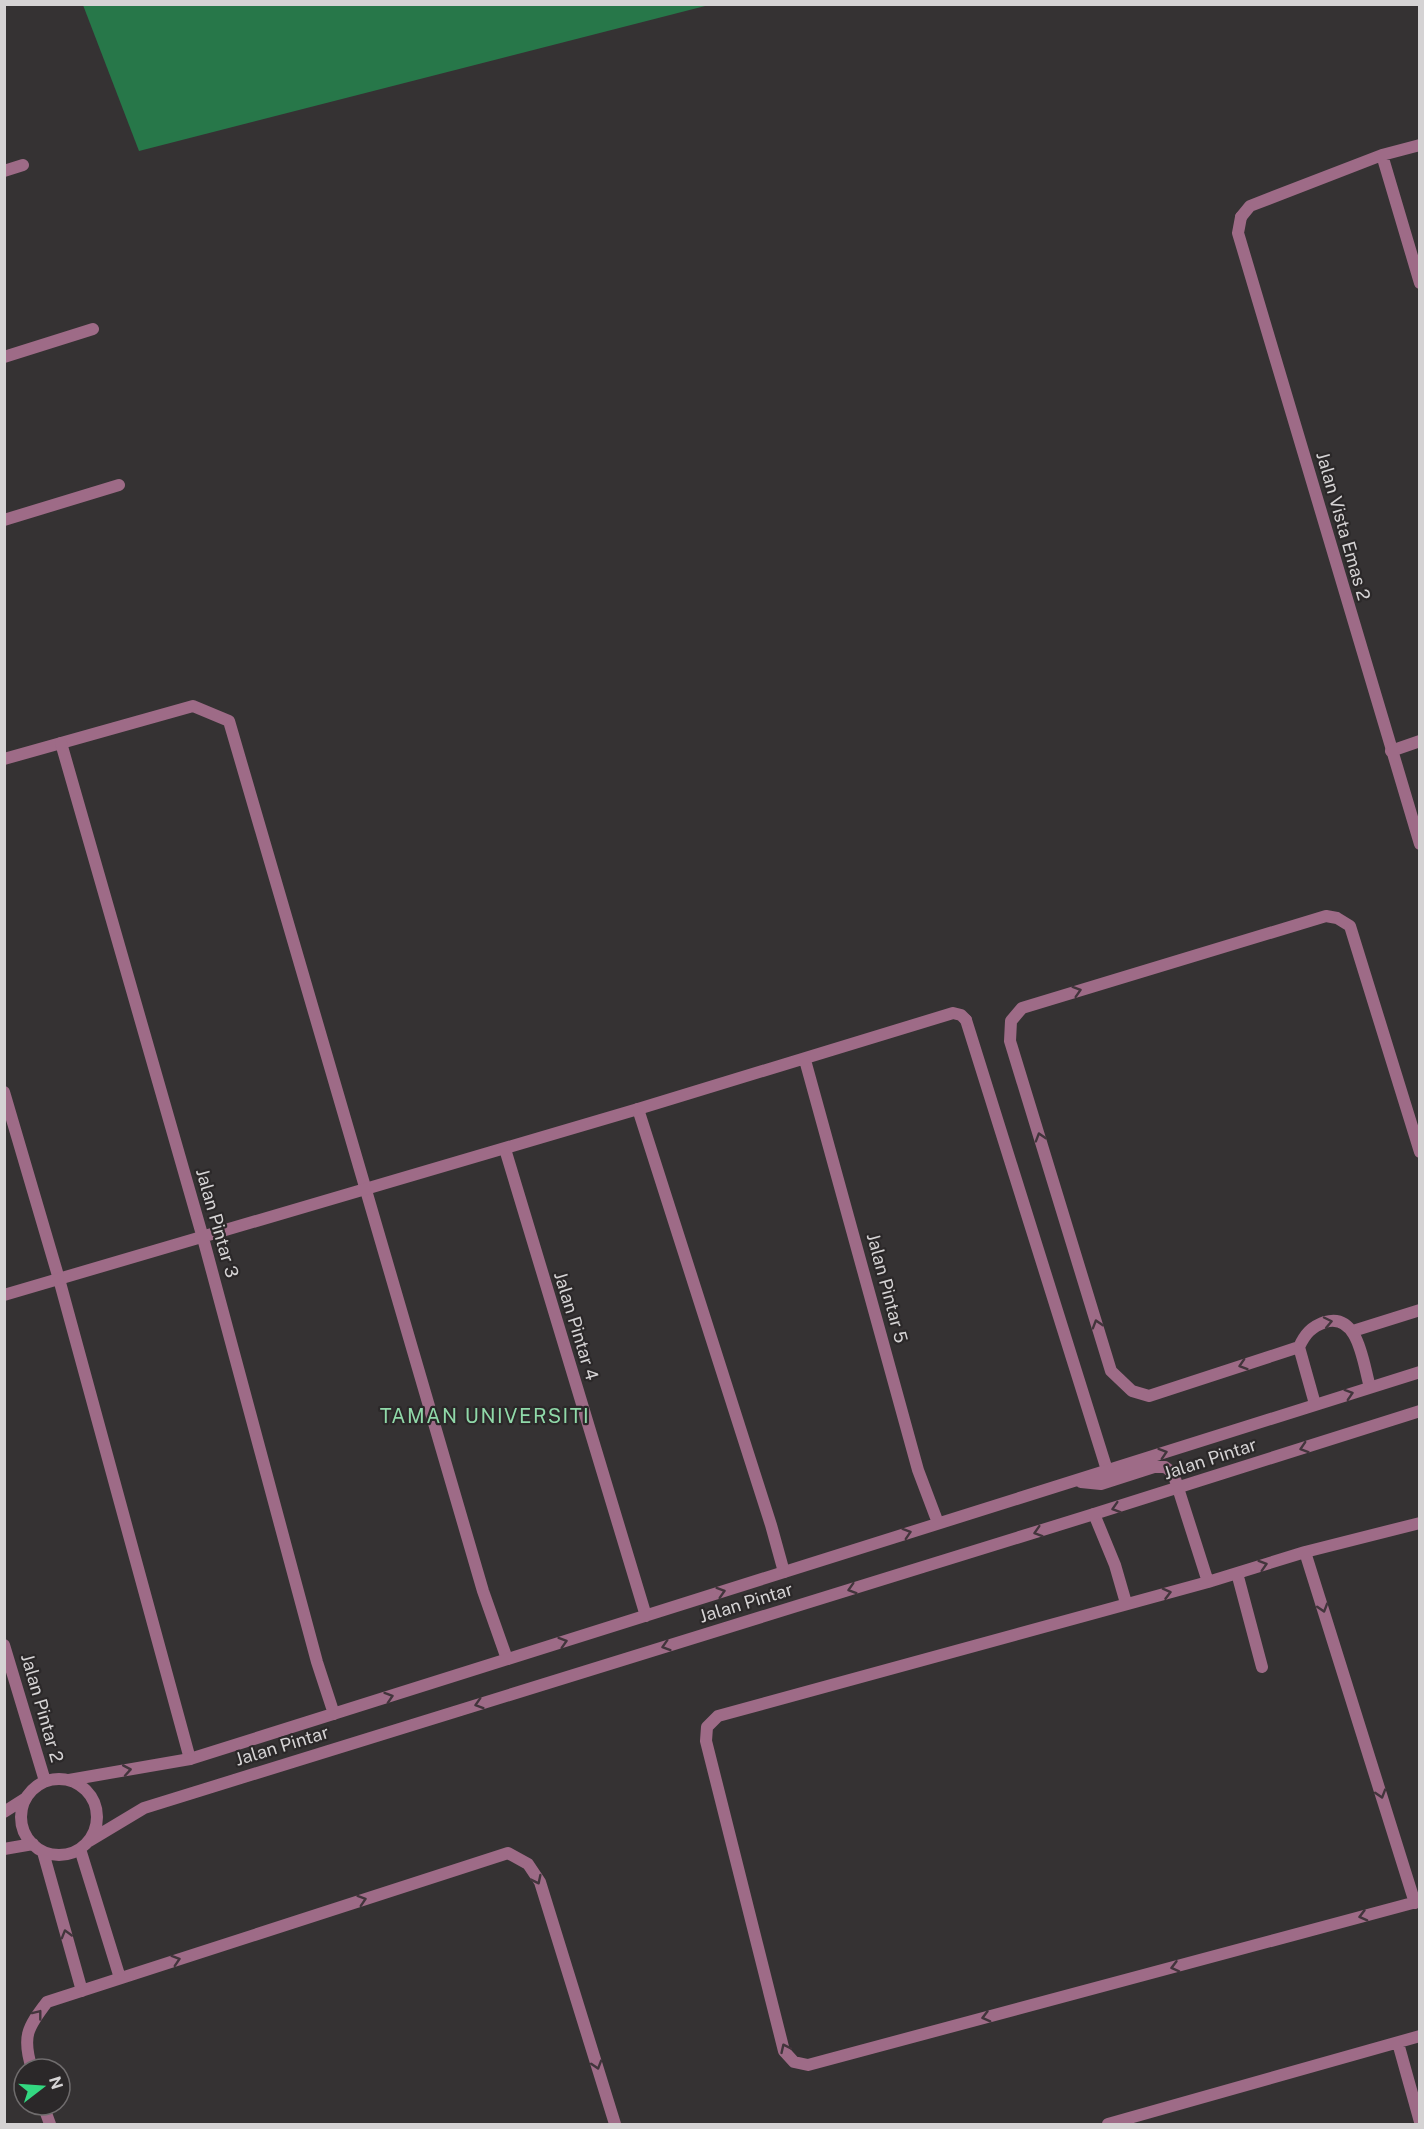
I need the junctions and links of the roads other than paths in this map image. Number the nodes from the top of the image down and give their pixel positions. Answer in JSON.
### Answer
{"nodes":[{"id":1,"x":1419,"y":145,"type":"edge"},
{"id":2,"x":1382,"y":155,"type":"junction"},
{"id":3,"x":23,"y":165,"type":"dead end"},
{"id":4,"x":4,"y":171,"type":"edge"},
{"id":5,"x":1419,"y":283,"type":"edge"},
{"id":6,"x":93,"y":329,"type":"dead end"},
{"id":7,"x":4,"y":357,"type":"edge"},
{"id":8,"x":119,"y":485,"type":"dead end"},
{"id":9,"x":4,"y":520,"type":"edge"},
{"id":10,"x":1419,"y":741,"type":"edge"},
{"id":11,"x":61,"y":743,"type":"junction"},
{"id":12,"x":1391,"y":750,"type":"junction"},
{"id":13,"x":4,"y":759,"type":"edge"},
{"id":14,"x":1419,"y":844,"type":"edge"},
{"id":15,"x":805,"y":1060,"type":"junction"},
{"id":16,"x":4,"y":1092,"type":"edge"},
{"id":17,"x":638,"y":1110,"type":"junction"},
{"id":18,"x":505,"y":1149,"type":"junction"},
{"id":19,"x":1419,"y":1152,"type":"edge"},
{"id":20,"x":367,"y":1190,"type":"junction"},
{"id":21,"x":203,"y":1238,"type":"junction"},
{"id":22,"x":59,"y":1279,"type":"junction"},
{"id":23,"x":4,"y":1296,"type":"edge"},
{"id":24,"x":1419,"y":1310,"type":"edge"},
{"id":25,"x":1353,"y":1331,"type":"junction"},
{"id":26,"x":1299,"y":1347,"type":"junction"},
{"id":27,"x":1419,"y":1372,"type":"edge"},
{"id":28,"x":1370,"y":1387,"type":"junction"},
{"id":29,"x":1315,"y":1404,"type":"junction"},
{"id":30,"x":1419,"y":1411,"type":"edge"},
{"id":31,"x":1107,"y":1470,"type":"junction"},
{"id":32,"x":1068,"y":1482,"type":"junction"},
{"id":33,"x":1178,"y":1488,"type":"junction"},
{"id":34,"x":1094,"y":1515,"type":"junction"},
{"id":35,"x":1419,"y":1522,"type":"edge"},
{"id":36,"x":938,"y":1523,"type":"junction"},
{"id":37,"x":1305,"y":1552,"type":"junction"},
{"id":38,"x":784,"y":1572,"type":"junction"},
{"id":39,"x":1237,"y":1573,"type":"junction"},
{"id":40,"x":1208,"y":1582,"type":"junction"},
{"id":41,"x":1126,"y":1603,"type":"junction"},
{"id":42,"x":646,"y":1616,"type":"junction"},
{"id":43,"x":4,"y":1645,"type":"edge"},
{"id":44,"x":507,"y":1659,"type":"junction"},
{"id":45,"x":1262,"y":1667,"type":"dead end"},
{"id":46,"x":333,"y":1714,"type":"junction"},
{"id":47,"x":190,"y":1759,"type":"junction"},
{"id":48,"x":69,"y":1780,"type":"junction"},
{"id":49,"x":45,"y":1781,"type":"junction"},
{"id":50,"x":26,"y":1798,"type":"junction"},
{"id":51,"x":4,"y":1812,"type":"edge"},
{"id":52,"x":84,"y":1845,"type":"junction"},
{"id":53,"x":4,"y":1848,"type":"edge"},
{"id":54,"x":38,"y":1848,"type":"junction"},
{"id":55,"x":1417,"y":1902,"type":"edge"},
{"id":56,"x":120,"y":1978,"type":"junction"},
{"id":57,"x":82,"y":1990,"type":"junction"},
{"id":58,"x":1419,"y":2036,"type":"edge"},
{"id":59,"x":1398,"y":2043,"type":"junction"},
{"id":60,"x":29,"y":2057,"type":"edge"},
{"id":61,"x":1127,"y":2122,"type":"edge"},
{"id":62,"x":1419,"y":2122,"type":"edge"},
{"id":63,"x":615,"y":2124,"type":"edge"},
{"id":64,"x":1108,"y":2124,"type":"edge"}],
"edges":[{"from":1,"to":2,"type":"street"},
{"from":2,"to":5,"type":"street"},
{"from":2,"to":12,"type":"street","name":"Jalan Vista Emas 2"},
{"from":3,"to":4,"type":"street"},
{"from":6,"to":7,"type":"street"},
{"from":8,"to":9,"type":"street"},
{"from":10,"to":12,"type":"street"},
{"from":11,"to":13,"type":"street"},
{"from":11,"to":20,"type":"street"},
{"from":11,"to":21,"type":"street","name":"Jalan Pintar 3"},
{"from":12,"to":14,"type":"street","name":"Jalan Vista Emas 2"},
{"from":15,"to":17,"type":"street"},
{"from":15,"to":31,"type":"street"},
{"from":15,"to":36,"type":"street","name":"Jalan Pintar 5"},
{"from":16,"to":22,"type":"street"},
{"from":17,"to":18,"type":"street"},
{"from":17,"to":38,"type":"street"},
{"from":18,"to":20,"type":"street"},
{"from":18,"to":42,"type":"street","name":"Jalan Pintar 4"},
{"from":26,"to":19,"type":"street","one_way":true},
{"from":20,"to":21,"type":"street"},
{"from":20,"to":44,"type":"street"},
{"from":21,"to":22,"type":"street"},
{"from":21,"to":46,"type":"street","name":"Jalan Pintar 3"},
{"from":22,"to":23,"type":"street"},
{"from":22,"to":47,"type":"street"},
{"from":24,"to":25,"type":"street"},
{"from":26,"to":25,"type":"street","one_way":true},
{"from":25,"to":28,"type":"street"},
{"from":26,"to":29,"type":"street"},
{"from":27,"to":28,"type":"street","name":"Jalan Pintar"},
{"from":29,"to":28,"type":"street","name":"Jalan Pintar","one_way":true},
{"from":31,"to":29,"type":"street","name":"Jalan Pintar","one_way":true},
{"from":30,"to":33,"type":"street","name":"Jalan Pintar","one_way":true},
{"from":31,"to":32,"type":"street","name":"Jalan Pintar"},
{"from":32,"to":33,"type":"street"},
{"from":32,"to":36,"type":"street","name":"Jalan Pintar"},
{"from":33,"to":34,"type":"street","name":"Jalan Pintar","one_way":true},
{"from":33,"to":40,"type":"street"},
{"from":34,"to":41,"type":"street"},
{"from":34,"to":52,"type":"street","name":"Jalan Pintar","one_way":true},
{"from":35,"to":37,"type":"street"},
{"from":38,"to":36,"type":"street","name":"Jalan Pintar","one_way":true},
{"from":39,"to":37,"type":"street","one_way":true},
{"from":37,"to":55,"type":"street","one_way":true},
{"from":42,"to":38,"type":"street","name":"Jalan Pintar","one_way":true},
{"from":39,"to":40,"type":"street"},
{"from":39,"to":45,"type":"street"},
{"from":41,"to":40,"type":"street","one_way":true},
{"from":55,"to":41,"type":"street","one_way":true},
{"from":44,"to":42,"type":"street","name":"Jalan Pintar","one_way":true},
{"from":43,"to":49,"type":"street","name":"Jalan Pintar 2"},
{"from":46,"to":44,"type":"street","name":"Jalan Pintar","one_way":true},
{"from":46,"to":47,"type":"street","name":"Jalan Pintar"},
{"from":48,"to":47,"type":"street","name":"Jalan Pintar","one_way":true},
{"from":48,"to":49,"type":"street"},
{"from":48,"to":52,"type":"street"},
{"from":49,"to":50,"type":"street"},
{"from":50,"to":51,"type":"street"},
{"from":50,"to":54,"type":"street"},
{"from":52,"to":54,"type":"street"},
{"from":52,"to":56,"type":"street"},
{"from":53,"to":54,"type":"street"},
{"from":57,"to":54,"type":"street","one_way":true},
{"from":56,"to":57,"type":"street"},
{"from":56,"to":63,"type":"street","one_way":true},
{"from":60,"to":57,"type":"street","one_way":true},
{"from":58,"to":59,"type":"street"},
{"from":59,"to":61,"type":"street"},
{"from":59,"to":62,"type":"street"},
{"from":61,"to":64,"type":"street"}]}
